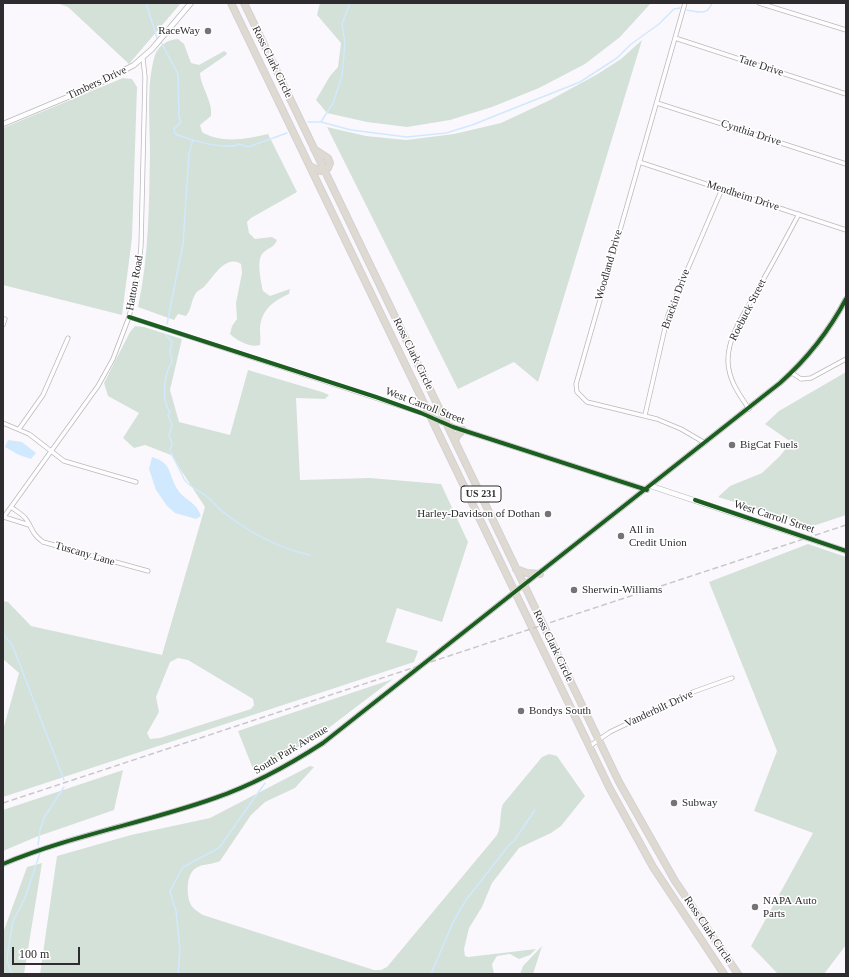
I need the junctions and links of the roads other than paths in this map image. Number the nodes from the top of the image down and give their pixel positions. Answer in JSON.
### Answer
{"nodes":[{"id":1,"x":191,"y":3,"type":"edge"},
{"id":2,"x":231,"y":3,"type":"edge"},
{"id":3,"x":244,"y":3,"type":"edge"},
{"id":4,"x":685,"y":3,"type":"edge"},
{"id":5,"x":759,"y":3,"type":"edge"},
{"id":6,"x":846,"y":30,"type":"edge"},
{"id":7,"x":675,"y":38,"type":"junction"},
{"id":8,"x":142,"y":59,"type":"junction"},
{"id":9,"x":846,"y":94,"type":"edge"},
{"id":10,"x":656,"y":102,"type":"junction"},
{"id":11,"x":3,"y":124,"type":"edge"},
{"id":12,"x":639,"y":162,"type":"junction"},
{"id":13,"x":846,"y":164,"type":"edge"},
{"id":14,"x":310,"y":166,"type":"junction"},
{"id":15,"x":324,"y":170,"type":"junction"},
{"id":16,"x":722,"y":189,"type":"junction"},
{"id":17,"x":799,"y":214,"type":"junction"},
{"id":18,"x":846,"y":230,"type":"edge"},
{"id":19,"x":359,"y":242,"type":"junction"},
{"id":20,"x":349,"y":247,"type":"junction"},
{"id":21,"x":846,"y":299,"type":"edge"},
{"id":22,"x":129,"y":317,"type":"junction"},
{"id":23,"x":5,"y":319,"type":"dead end"},
{"id":24,"x":3,"y":325,"type":"edge"},
{"id":25,"x":68,"y":338,"type":"dead end"},
{"id":26,"x":846,"y":359,"type":"edge"},
{"id":27,"x":792,"y":373,"type":"junction"},
{"id":28,"x":749,"y":409,"type":"junction"},
{"id":29,"x":645,"y":415,"type":"junction"},
{"id":30,"x":430,"y":417,"type":"junction"},
{"id":31,"x":3,"y":423,"type":"edge"},
{"id":32,"x":447,"y":424,"type":"junction"},
{"id":33,"x":19,"y":429,"type":"junction"},
{"id":34,"x":463,"y":430,"type":"junction"},
{"id":35,"x":455,"y":441,"type":"junction"},
{"id":36,"x":706,"y":443,"type":"junction"},
{"id":37,"x":52,"y":451,"type":"junction"},
{"id":38,"x":471,"y":474,"type":"junction"},
{"id":39,"x":461,"y":479,"type":"junction"},
{"id":40,"x":136,"y":482,"type":"dead end"},
{"id":41,"x":651,"y":486,"type":"junction"},
{"id":42,"x":647,"y":490,"type":"junction"},
{"id":43,"x":11,"y":507,"type":"junction"},
{"id":44,"x":5,"y":512,"type":"edge"},
{"id":45,"x":3,"y":517,"type":"edge"},
{"id":46,"x":29,"y":525,"type":"junction"},
{"id":47,"x":502,"y":538,"type":"junction"},
{"id":48,"x":491,"y":542,"type":"junction"},
{"id":49,"x":846,"y":551,"type":"edge"},
{"id":50,"x":516,"y":569,"type":"junction"},
{"id":51,"x":148,"y":571,"type":"dead end"},
{"id":52,"x":540,"y":574,"type":"junction"},
{"id":53,"x":524,"y":586,"type":"junction"},
{"id":54,"x":515,"y":592,"type":"junction"},
{"id":55,"x":732,"y":678,"type":"dead end"},
{"id":56,"x":599,"y":741,"type":"junction"},
{"id":57,"x":590,"y":746,"type":"junction"},
{"id":58,"x":635,"y":811,"type":"junction"},
{"id":59,"x":625,"y":817,"type":"junction"},
{"id":60,"x":663,"y":861,"type":"junction"},
{"id":61,"x":3,"y":864,"type":"edge"},
{"id":62,"x":653,"y":866,"type":"junction"},
{"id":63,"x":728,"y":959,"type":"junction"},
{"id":64,"x":718,"y":966,"type":"junction"},
{"id":65,"x":724,"y":974,"type":"edge"},
{"id":66,"x":738,"y":974,"type":"edge"}],
"edges":[{"from":1,"to":8,"type":"street","name":"Timbers Drive"},
{"from":2,"to":14,"type":"highway","name":"Ross Clark Circle","number":"US 231"},
{"from":3,"to":15,"type":"highway","name":"Ross Clark Circle","number":"US 231"},
{"from":4,"to":7,"type":"street","name":"Woodland Drive"},
{"from":5,"to":6,"type":"street"},
{"from":7,"to":9,"type":"street","name":"Tate Drive"},
{"from":7,"to":10,"type":"street","name":"Woodland Drive"},
{"from":8,"to":11,"type":"street","name":"Timbers Drive"},
{"from":8,"to":22,"type":"street","name":"Hatton Road"},
{"from":10,"to":12,"type":"street","name":"Woodland Drive"},
{"from":10,"to":13,"type":"street","name":"Cynthia Drive"},
{"from":12,"to":16,"type":"street","name":"Mendheim Drive"},
{"from":12,"to":29,"type":"street","name":"Woodland Drive"},
{"from":14,"to":15,"type":"highway"},
{"from":14,"to":20,"type":"highway","name":"Ross Clark Circle","number":"US 231"},
{"from":15,"to":19,"type":"highway","name":"Ross Clark Circle","number":"US 231"},
{"from":16,"to":17,"type":"street","name":"Mendheim Drive"},
{"from":16,"to":29,"type":"street","name":"Brackin Drive"},
{"from":17,"to":18,"type":"street","name":"Mendheim Drive"},
{"from":17,"to":28,"type":"street","name":"Roebuck Street"},
{"from":19,"to":20,"type":"highway"},
{"from":19,"to":32,"type":"highway","name":"Ross Clark Circle","number":"US 231"},
{"from":20,"to":30,"type":"highway","name":"Ross Clark Circle","number":"US 231"},
{"from":21,"to":27,"type":"street","name":"South Park Avenue"},
{"from":22,"to":30,"type":"street","name":"West Carroll Street"},
{"from":22,"to":37,"type":"street","name":"Hatton Road"},
{"from":23,"to":24,"type":"street"},
{"from":25,"to":33,"type":"street"},
{"from":26,"to":27,"type":"street"},
{"from":27,"to":28,"type":"street","name":"South Park Avenue"},
{"from":28,"to":36,"type":"street","name":"South Park Avenue"},
{"from":29,"to":36,"type":"street","name":"Woodland Drive"},
{"from":30,"to":32,"type":"street","name":"West Carroll Street"},
{"from":30,"to":39,"type":"highway","name":"Ross Clark Circle","number":"US 231"},
{"from":31,"to":33,"type":"street"},
{"from":32,"to":34,"type":"street","name":"West Carroll Street"},
{"from":32,"to":35,"type":"highway","name":"Ross Clark Circle","number":"US 231"},
{"from":33,"to":37,"type":"street"},
{"from":34,"to":35,"type":"highway"},
{"from":34,"to":42,"type":"street","name":"West Carroll Street"},
{"from":35,"to":38,"type":"highway","name":"Ross Clark Circle","number":"US 231"},
{"from":36,"to":41,"type":"street","name":"South Park Avenue"},
{"from":37,"to":40,"type":"street"},
{"from":37,"to":43,"type":"street","name":"Hatton Road"},
{"from":38,"to":39,"type":"highway"},
{"from":38,"to":47,"type":"highway","name":"Ross Clark Circle","number":"US 231"},
{"from":39,"to":48,"type":"highway","name":"Ross Clark Circle","number":"US 231"},
{"from":41,"to":42,"type":"street","name":"South Park Avenue"},
{"from":41,"to":49,"type":"street","name":"West Carroll Street"},
{"from":42,"to":52,"type":"street","name":"South Park Avenue"},
{"from":43,"to":44,"type":"street","name":"Hatton Road"},
{"from":43,"to":46,"type":"street","name":"Tuscany Lane"},
{"from":44,"to":45,"type":"street","name":"Hatton Road"},
{"from":45,"to":46,"type":"street"},
{"from":46,"to":51,"type":"street","name":"Tuscany Lane"},
{"from":47,"to":48,"type":"highway"},
{"from":47,"to":50,"type":"highway","name":"Ross Clark Circle","number":"US 231"},
{"from":48,"to":54,"type":"highway","name":"Ross Clark Circle","number":"US 231"},
{"from":50,"to":52,"type":"highway"},
{"from":50,"to":53,"type":"highway","name":"Ross Clark Circle","number":"US 231"},
{"from":52,"to":53,"type":"street","name":"South Park Avenue"},
{"from":53,"to":54,"type":"street","name":"South Park Avenue"},
{"from":53,"to":56,"type":"highway","name":"Ross Clark Circle","number":"US 231"},
{"from":54,"to":57,"type":"highway","name":"Ross Clark Circle","number":"US 231"},
{"from":54,"to":61,"type":"street","name":"South Park Avenue"},
{"from":55,"to":56,"type":"street","name":"Vanderbilt Drive"},
{"from":56,"to":57,"type":"street","name":"Vanderbilt Drive"},
{"from":56,"to":58,"type":"highway","name":"Ross Clark Circle","number":"US 231"},
{"from":57,"to":59,"type":"highway","name":"Ross Clark Circle","number":"US 231"},
{"from":58,"to":59,"type":"highway"},
{"from":58,"to":60,"type":"highway","name":"Ross Clark Circle","number":"US 231"},
{"from":59,"to":62,"type":"highway","name":"Ross Clark Circle","number":"US 231"},
{"from":60,"to":62,"type":"highway"},
{"from":60,"to":63,"type":"highway","name":"Ross Clark Circle","number":"US 231"},
{"from":62,"to":64,"type":"highway","name":"Ross Clark Circle","number":"US 231"},
{"from":63,"to":64,"type":"highway"},
{"from":63,"to":66,"type":"highway","name":"Ross Clark Circle","number":"US 231"},
{"from":64,"to":65,"type":"highway","name":"Ross Clark Circle","number":"US 231"}]}
